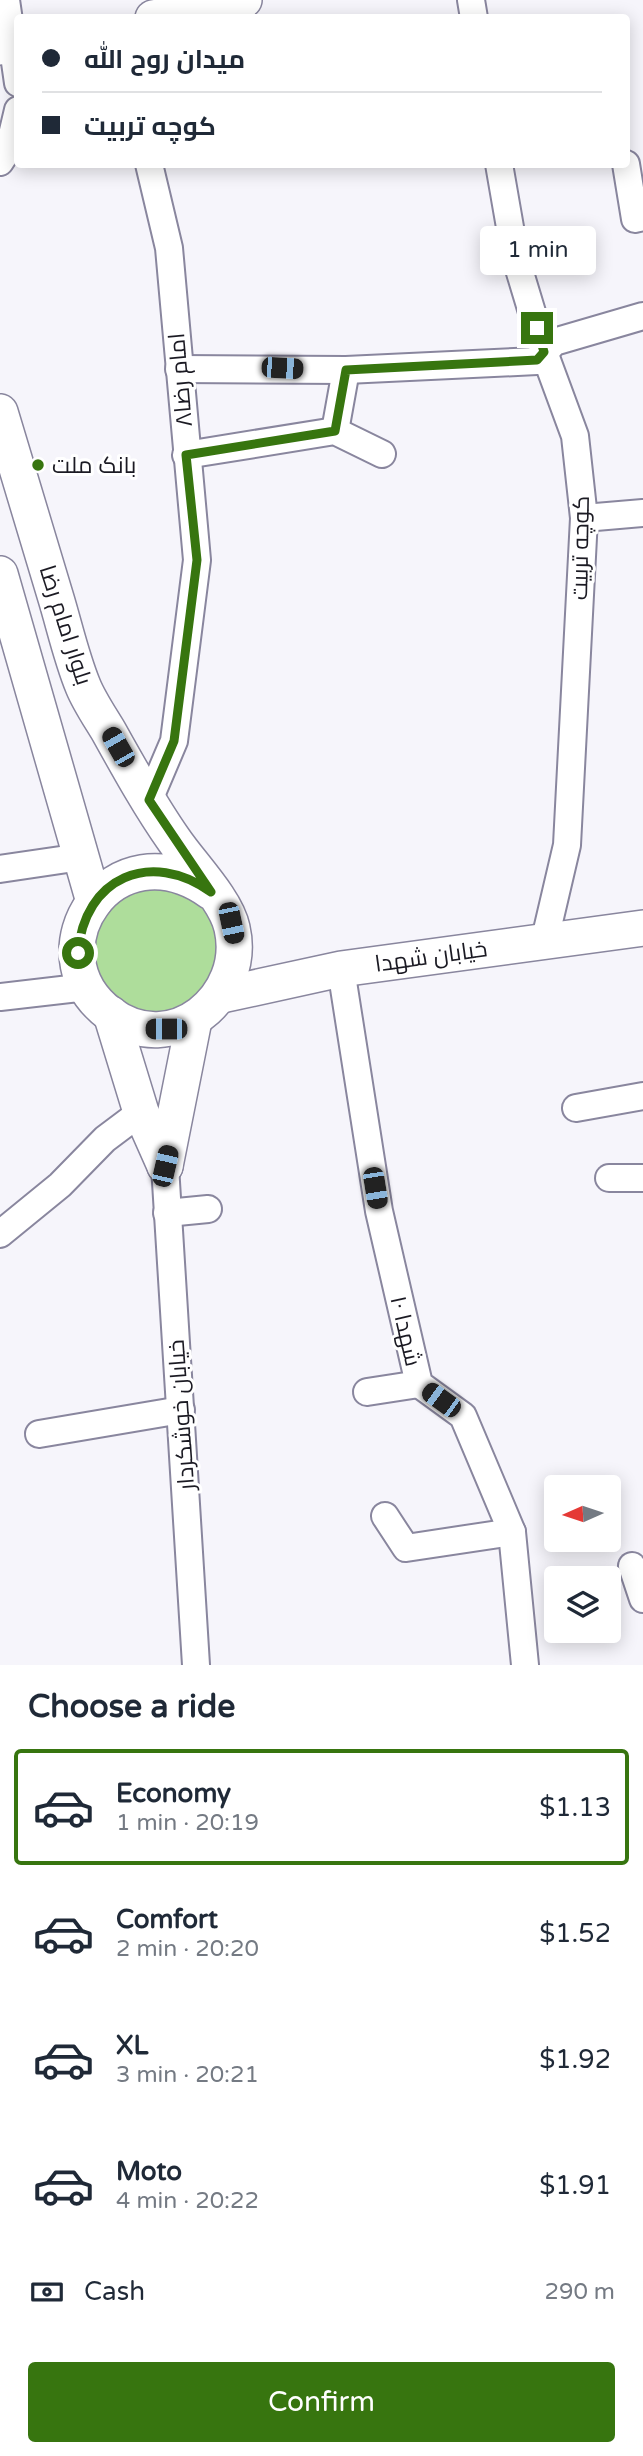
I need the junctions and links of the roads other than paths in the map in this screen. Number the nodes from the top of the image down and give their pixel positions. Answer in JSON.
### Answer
{"nodes":[{"id":1,"x":6,"y":0,"type":"edge"},
{"id":2,"x":244,"y":0,"type":"edge"},
{"id":3,"x":173,"y":14,"type":"edge"},
{"id":4,"x":10,"y":45,"type":"edge"},
{"id":5,"x":14,"y":64,"type":"edge"},
{"id":6,"x":14,"y":127,"type":"edge"},
{"id":7,"x":0,"y":162,"type":"edge"},
{"id":8,"x":150,"y":168,"type":"edge"},
{"id":9,"x":500,"y":168,"type":"edge"},
{"id":10,"x":627,"y":168,"type":"edge"},
{"id":11,"x":643,"y":217,"type":"edge"},
{"id":12,"x":643,"y":316,"type":"edge"},
{"id":13,"x":544,"y":352,"type":"junction"},
{"id":14,"x":179,"y":369,"type":"junction"},
{"id":15,"x":346,"y":370,"type":"junction"},
{"id":16,"x":0,"y":412,"type":"edge"},
{"id":17,"x":335,"y":431,"type":"junction"},
{"id":18,"x":382,"y":454,"type":"dead end"},
{"id":19,"x":186,"y":455,"type":"junction"},
{"id":20,"x":643,"y":513,"type":"edge"},
{"id":21,"x":584,"y":518,"type":"junction"},
{"id":22,"x":0,"y":574,"type":"edge"},
{"id":23,"x":149,"y":800,"type":"junction"},
{"id":24,"x":81,"y":857,"type":"junction"},
{"id":25,"x":0,"y":869,"type":"edge"},
{"id":26,"x":211,"y":892,"type":"junction"},
{"id":27,"x":94,"y":902,"type":"junction"},
{"id":28,"x":643,"y":928,"type":"edge"},
{"id":29,"x":545,"y":939,"type":"junction"},
{"id":30,"x":341,"y":969,"type":"junction"},
{"id":31,"x":87,"y":987,"type":"junction"},
{"id":32,"x":222,"y":995,"type":"junction"},
{"id":33,"x":0,"y":997,"type":"edge"},
{"id":34,"x":111,"y":1014,"type":"junction"},
{"id":35,"x":194,"y":1020,"type":"junction"},
{"id":36,"x":643,"y":1096,"type":"edge"},
{"id":37,"x":576,"y":1108,"type":"dead end"},
{"id":38,"x":141,"y":1112,"type":"junction"},
{"id":39,"x":165,"y":1166,"type":"junction"},
{"id":40,"x":610,"y":1178,"type":"dead end"},
{"id":41,"x":643,"y":1178,"type":"edge"},
{"id":42,"x":208,"y":1209,"type":"dead end"},
{"id":43,"x":167,"y":1213,"type":"junction"},
{"id":44,"x":0,"y":1234,"type":"edge"},
{"id":45,"x":419,"y":1384,"type":"junction"},
{"id":46,"x":367,"y":1392,"type":"dead end"},
{"id":47,"x":181,"y":1410,"type":"junction"},
{"id":48,"x":39,"y":1434,"type":"dead end"},
{"id":49,"x":385,"y":1516,"type":"dead end"},
{"id":50,"x":512,"y":1532,"type":"junction"},
{"id":51,"x":632,"y":1566,"type":"dead end"},
{"id":52,"x":643,"y":1599,"type":"edge"},
{"id":53,"x":196,"y":1665,"type":"edge"},
{"id":54,"x":525,"y":1665,"type":"edge"}],
"edges":[{"from":1,"to":4,"type":"street"},
{"from":2,"to":3,"type":"main road"},
{"from":4,"to":5,"type":"street"},
{"from":6,"to":7,"type":"street"},
{"from":8,"to":14,"type":"street","name":"۸امام رضا"},
{"from":9,"to":13,"type":"street","name":"کوچه تربیت"},
{"from":10,"to":11,"type":"street"},
{"from":12,"to":13,"type":"street"},
{"from":13,"to":15,"type":"street"},
{"from":13,"to":21,"type":"street","name":"کوچه تربیت"},
{"from":14,"to":15,"type":"street"},
{"from":14,"to":19,"type":"street","name":"۸امام رضا"},
{"from":15,"to":17,"type":"street"},
{"from":16,"to":23,"type":"main road","name":"بلوار امام رضا"},
{"from":17,"to":18,"type":"street"},
{"from":17,"to":19,"type":"street"},
{"from":19,"to":23,"type":"street","name":"۸امام رضا"},
{"from":20,"to":21,"type":"street"},
{"from":21,"to":29,"type":"street","name":"کوچه تربیت"},
{"from":22,"to":24,"type":"main road","name":"بلوار امام رضا"},
{"from":23,"to":26,"type":"main road","name":"بلوار امام رضا"},
{"from":24,"to":25,"type":"street"},
{"from":24,"to":27,"type":"main road","name":"بلوار امام رضا"},
{"from":26,"to":27,"type":"main road"},
{"from":26,"to":32,"type":"main road"},
{"from":27,"to":31,"type":"main road"},
{"from":28,"to":29,"type":"main road","name":"خیابان شهدا"},
{"from":29,"to":30,"type":"main road","name":"خیابان شهدا"},
{"from":30,"to":32,"type":"main road","name":"خیابان شهدا"},
{"from":30,"to":45,"type":"street","name":"شهدا ۱۰"},
{"from":31,"to":33,"type":"street"},
{"from":31,"to":34,"type":"main road"},
{"from":32,"to":35,"type":"main road"},
{"from":34,"to":35,"type":"main road"},
{"from":34,"to":38,"type":"main road"},
{"from":35,"to":39,"type":"main road"},
{"from":36,"to":37,"type":"street"},
{"from":38,"to":39,"type":"main road"},
{"from":38,"to":44,"type":"street"},
{"from":39,"to":43,"type":"street","name":"خیابان خوشکردار"},
{"from":40,"to":41,"type":"street"},
{"from":42,"to":43,"type":"street"},
{"from":43,"to":47,"type":"street","name":"خیابان خوشکردار"},
{"from":45,"to":46,"type":"street"},
{"from":45,"to":50,"type":"street","name":"شهدا ۱۰"},
{"from":47,"to":48,"type":"street"},
{"from":47,"to":53,"type":"street","name":"خیابان خوشکردار"},
{"from":49,"to":50,"type":"street"},
{"from":50,"to":54,"type":"street","name":"شهدا ۱۰"},
{"from":51,"to":52,"type":"street"}]}
